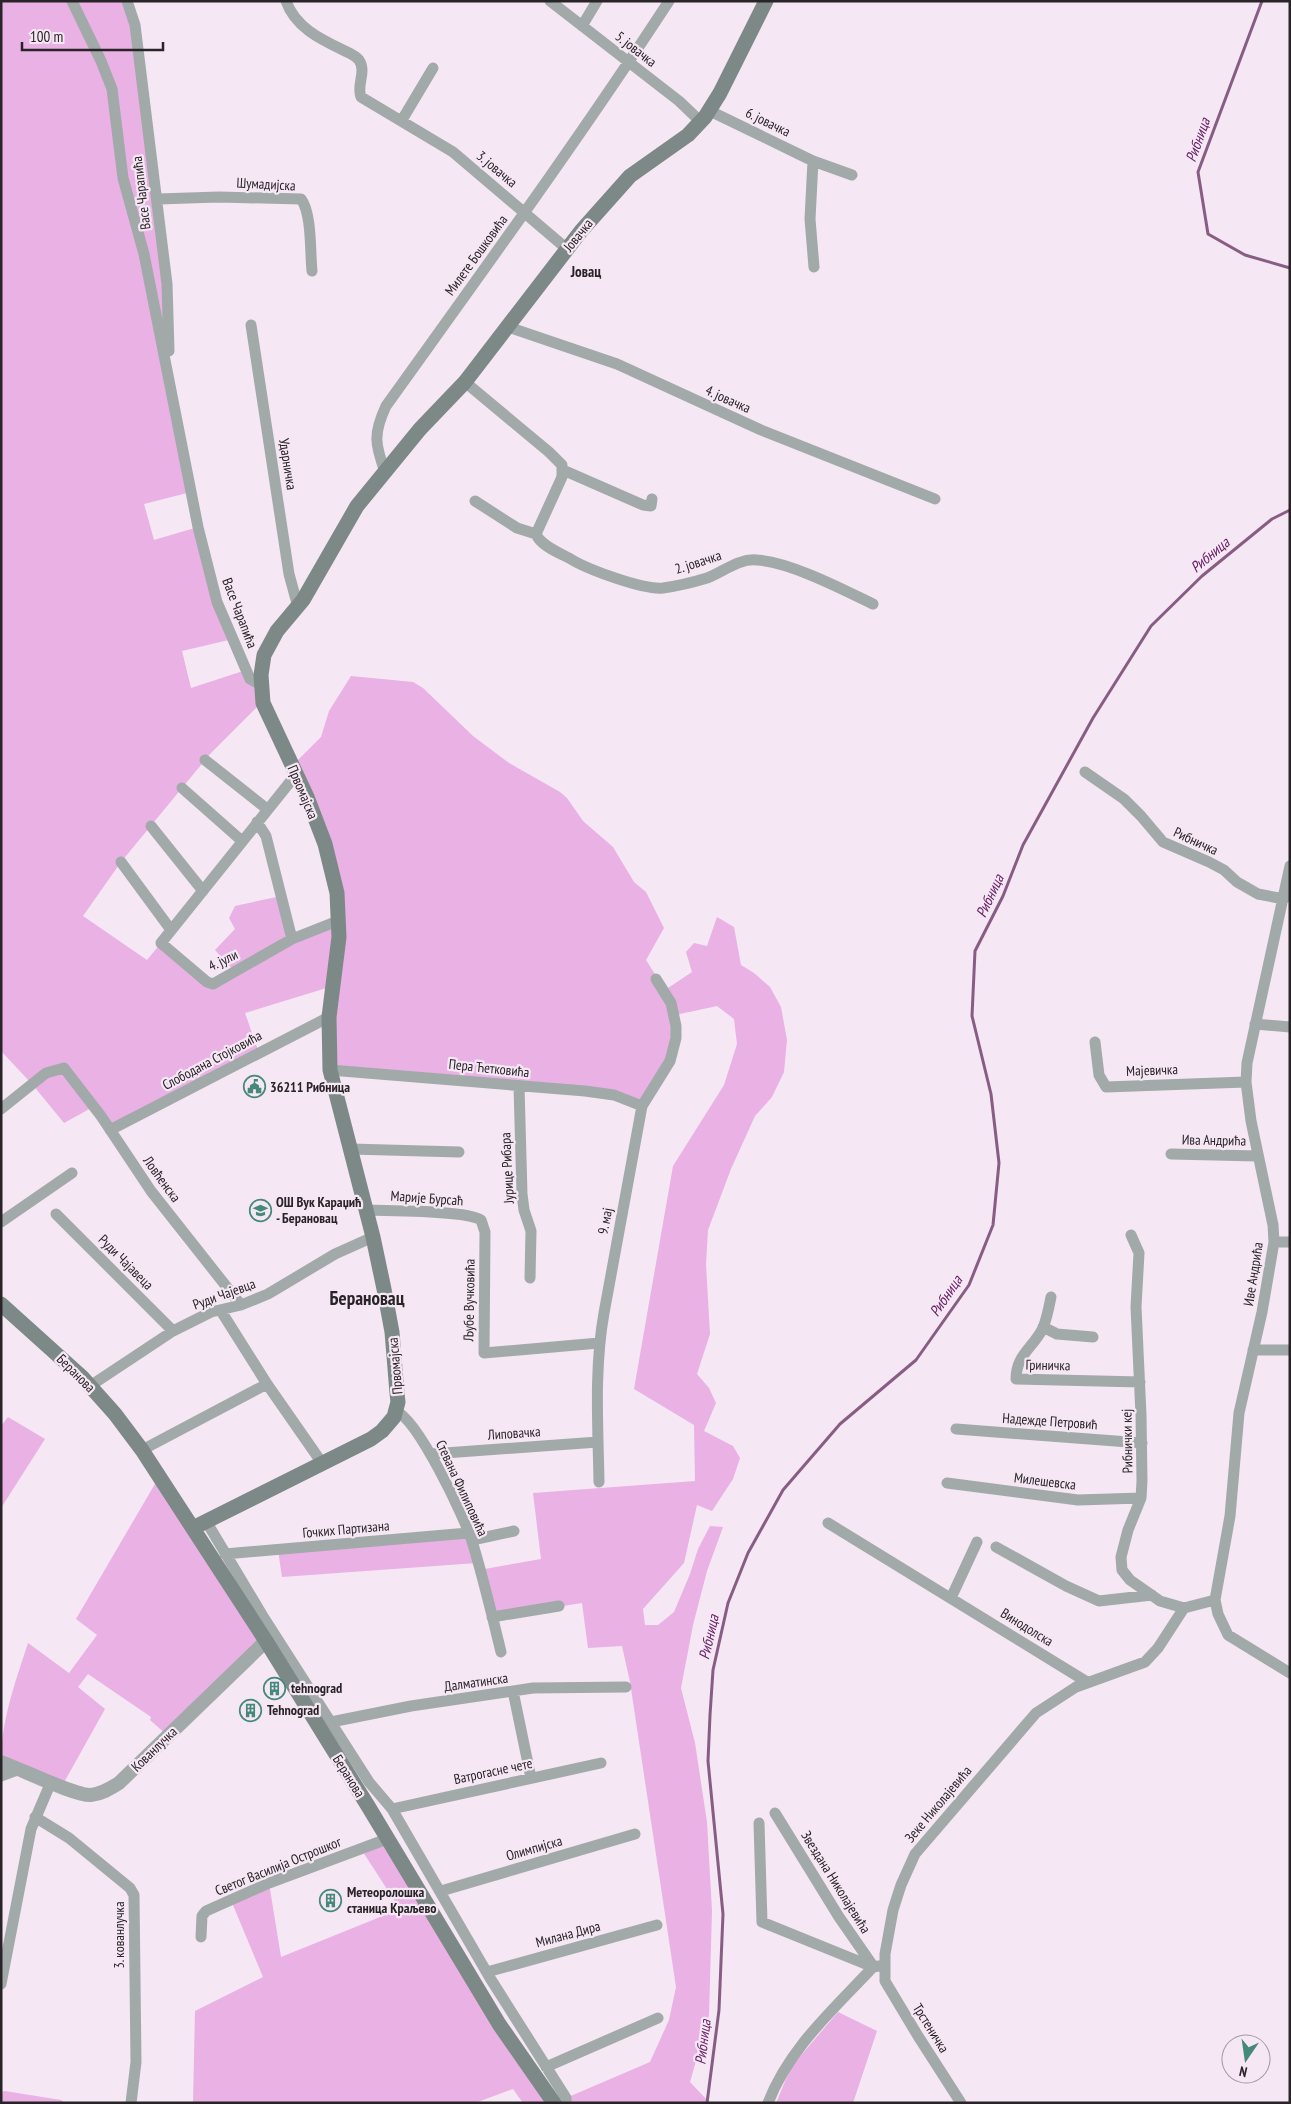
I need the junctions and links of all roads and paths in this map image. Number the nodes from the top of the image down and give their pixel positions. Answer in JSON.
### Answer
{"nodes":[{"id":1,"x":72,"y":1,"type":"edge"},
{"id":2,"x":127,"y":1,"type":"edge"},
{"id":3,"x":286,"y":1,"type":"edge"},
{"id":4,"x":550,"y":1,"type":"edge"},
{"id":5,"x":597,"y":1,"type":"edge"},
{"id":6,"x":669,"y":1,"type":"edge"},
{"id":7,"x":766,"y":1,"type":"edge"},
{"id":8,"x":582,"y":26,"type":"junction"},
{"id":9,"x":629,"y":63,"type":"junction"},
{"id":10,"x":433,"y":68,"type":"dead end"},
{"id":11,"x":706,"y":116,"type":"junction"},
{"id":12,"x":402,"y":120,"type":"junction"},
{"id":13,"x":813,"y":161,"type":"junction"},
{"id":14,"x":852,"y":175,"type":"dead end"},
{"id":15,"x":158,"y":198,"type":"junction"},
{"id":16,"x":525,"y":212,"type":"junction"},
{"id":17,"x":567,"y":249,"type":"junction"},
{"id":18,"x":814,"y":267,"type":"dead end"},
{"id":19,"x":312,"y":271,"type":"dead end"},
{"id":20,"x":250,"y":325,"type":"dead end"},
{"id":21,"x":508,"y":326,"type":"junction"},
{"id":22,"x":465,"y":382,"type":"junction"},
{"id":23,"x":170,"y":383,"type":"junction"},
{"id":24,"x":563,"y":470,"type":"junction"},
{"id":25,"x":385,"y":472,"type":"junction"},
{"id":26,"x":652,"y":499,"type":"dead end"},
{"id":27,"x":935,"y":499,"type":"dead end"},
{"id":28,"x":475,"y":501,"type":"dead end"},
{"id":29,"x":536,"y":534,"type":"junction"},
{"id":30,"x":873,"y":604,"type":"dead end"},
{"id":31,"x":298,"y":606,"type":"junction"},
{"id":32,"x":261,"y":686,"type":"junction"},
{"id":33,"x":205,"y":760,"type":"dead end"},
{"id":34,"x":1085,"y":772,"type":"dead end"},
{"id":35,"x":298,"y":776,"type":"junction"},
{"id":36,"x":182,"y":788,"type":"dead end"},
{"id":37,"x":267,"y":809,"type":"junction"},
{"id":38,"x":257,"y":822,"type":"junction"},
{"id":39,"x":151,"y":826,"type":"dead end"},
{"id":40,"x":242,"y":841,"type":"junction"},
{"id":41,"x":121,"y":862,"type":"dead end"},
{"id":42,"x":1290,"y":866,"type":"edge"},
{"id":43,"x":202,"y":891,"type":"junction"},
{"id":44,"x":1286,"y":897,"type":"edge"},
{"id":45,"x":340,"y":920,"type":"junction"},
{"id":46,"x":171,"y":930,"type":"junction"},
{"id":47,"x":292,"y":939,"type":"junction"},
{"id":48,"x":656,"y":979,"type":"dead end"},
{"id":49,"x":329,"y":1017,"type":"junction"},
{"id":50,"x":1255,"y":1024,"type":"junction"},
{"id":51,"x":1290,"y":1026,"type":"edge"},
{"id":52,"x":1094,"y":1042,"type":"dead end"},
{"id":53,"x":330,"y":1070,"type":"junction"},
{"id":54,"x":1246,"y":1082,"type":"junction"},
{"id":55,"x":519,"y":1086,"type":"junction"},
{"id":56,"x":642,"y":1106,"type":"junction"},
{"id":57,"x":1,"y":1109,"type":"edge"},
{"id":58,"x":110,"y":1130,"type":"junction"},
{"id":59,"x":351,"y":1148,"type":"junction"},
{"id":60,"x":459,"y":1152,"type":"dead end"},
{"id":61,"x":1172,"y":1154,"type":"dead end"},
{"id":62,"x":1257,"y":1156,"type":"junction"},
{"id":63,"x":72,"y":1173,"type":"dead end"},
{"id":64,"x":367,"y":1210,"type":"junction"},
{"id":65,"x":56,"y":1214,"type":"dead end"},
{"id":66,"x":1,"y":1222,"type":"edge"},
{"id":67,"x":483,"y":1223,"type":"joint"},
{"id":68,"x":1131,"y":1235,"type":"dead end"},
{"id":69,"x":374,"y":1237,"type":"junction"},
{"id":70,"x":1274,"y":1242,"type":"junction"},
{"id":71,"x":1290,"y":1242,"type":"edge"},
{"id":72,"x":530,"y":1278,"type":"dead end"},
{"id":73,"x":1052,"y":1297,"type":"dead end"},
{"id":74,"x":1,"y":1304,"type":"edge"},
{"id":75,"x":238,"y":1305,"type":"junction"},
{"id":76,"x":221,"y":1311,"type":"junction"},
{"id":77,"x":230,"y":1326,"type":"junction"},
{"id":78,"x":1043,"y":1327,"type":"junction"},
{"id":79,"x":173,"y":1331,"type":"junction"},
{"id":80,"x":1093,"y":1337,"type":"dead end"},
{"id":81,"x":599,"y":1343,"type":"junction"},
{"id":82,"x":1253,"y":1350,"type":"junction"},
{"id":83,"x":1290,"y":1350,"type":"edge"},
{"id":84,"x":1140,"y":1382,"type":"junction"},
{"id":85,"x":267,"y":1384,"type":"junction"},
{"id":86,"x":90,"y":1386,"type":"junction"},
{"id":87,"x":396,"y":1411,"type":"junction"},
{"id":88,"x":956,"y":1429,"type":"dead end"},
{"id":89,"x":598,"y":1442,"type":"junction"},
{"id":90,"x":1142,"y":1443,"type":"junction"},
{"id":91,"x":142,"y":1450,"type":"junction"},
{"id":92,"x":431,"y":1454,"type":"junction"},
{"id":93,"x":322,"y":1463,"type":"junction"},
{"id":94,"x":599,"y":1482,"type":"dead end"},
{"id":95,"x":946,"y":1483,"type":"dead end"},
{"id":96,"x":1141,"y":1498,"type":"junction"},
{"id":97,"x":828,"y":1523,"type":"dead end"},
{"id":98,"x":199,"y":1524,"type":"junction"},
{"id":99,"x":514,"y":1531,"type":"dead end"},
{"id":100,"x":470,"y":1537,"type":"junction"},
{"id":101,"x":978,"y":1542,"type":"dead end"},
{"id":102,"x":996,"y":1547,"type":"dead end"},
{"id":103,"x":225,"y":1554,"type":"junction"},
{"id":104,"x":1152,"y":1595,"type":"junction"},
{"id":105,"x":952,"y":1598,"type":"junction"},
{"id":106,"x":1214,"y":1600,"type":"junction"},
{"id":107,"x":559,"y":1606,"type":"dead end"},
{"id":108,"x":1184,"y":1608,"type":"junction"},
{"id":109,"x":492,"y":1617,"type":"junction"},
{"id":110,"x":266,"y":1641,"type":"junction"},
{"id":111,"x":501,"y":1652,"type":"dead end"},
{"id":112,"x":1290,"y":1673,"type":"edge"},
{"id":113,"x":1087,"y":1682,"type":"junction"},
{"id":114,"x":626,"y":1687,"type":"dead end"},
{"id":115,"x":513,"y":1691,"type":"junction"},
{"id":116,"x":331,"y":1722,"type":"junction"},
{"id":117,"x":1,"y":1762,"type":"edge"},
{"id":118,"x":601,"y":1763,"type":"dead end"},
{"id":119,"x":20,"y":1769,"type":"junction"},
{"id":120,"x":1,"y":1776,"type":"edge"},
{"id":121,"x":531,"y":1778,"type":"junction"},
{"id":122,"x":51,"y":1782,"type":"junction"},
{"id":123,"x":381,"y":1797,"type":"junction"},
{"id":124,"x":368,"y":1806,"type":"junction"},
{"id":125,"x":392,"y":1809,"type":"junction"},
{"id":126,"x":775,"y":1813,"type":"dead end"},
{"id":127,"x":35,"y":1817,"type":"junction"},
{"id":128,"x":758,"y":1823,"type":"dead end"},
{"id":129,"x":635,"y":1834,"type":"dead end"},
{"id":130,"x":387,"y":1839,"type":"junction"},
{"id":131,"x":441,"y":1891,"type":"junction"},
{"id":132,"x":656,"y":1925,"type":"dead end"},
{"id":133,"x":201,"y":1937,"type":"dead end"},
{"id":134,"x":878,"y":1966,"type":"junction"},
{"id":135,"x":487,"y":1972,"type":"junction"},
{"id":136,"x":1,"y":1984,"type":"edge"},
{"id":137,"x":658,"y":2018,"type":"dead end"},
{"id":138,"x":546,"y":2067,"type":"junction"},
{"id":139,"x":131,"y":2103,"type":"edge"},
{"id":140,"x":554,"y":2103,"type":"edge"},
{"id":141,"x":566,"y":2103,"type":"edge"},
{"id":142,"x":768,"y":2103,"type":"edge"},
{"id":143,"x":961,"y":2103,"type":"edge"}],
"edges":[{"from":1,"to":23,"type":"street","name":"Васе Чарапића"},
{"from":2,"to":15,"type":"street","name":"Васе Чарапића"},
{"from":3,"to":12,"type":"street","name":"3. јовачка"},
{"from":4,"to":8,"type":"street","name":"5. јовачка"},
{"from":5,"to":8,"type":"street"},
{"from":6,"to":9,"type":"street","name":"Милете Бошковића"},
{"from":7,"to":11,"type":"main road","name":"Јовачка"},
{"from":8,"to":9,"type":"street","name":"5. јовачка"},
{"from":9,"to":11,"type":"street","name":"5. јовачка"},
{"from":9,"to":16,"type":"street","name":"Милете Бошковића"},
{"from":10,"to":12,"type":"street"},
{"from":11,"to":13,"type":"street","name":"6. јовачка"},
{"from":11,"to":17,"type":"main road","name":"Јовачка"},
{"from":12,"to":16,"type":"street","name":"3. јовачка"},
{"from":13,"to":14,"type":"street","name":"6. јовачка"},
{"from":13,"to":18,"type":"street"},
{"from":15,"to":19,"type":"street","name":"Шумадијска"},
{"from":15,"to":23,"type":"street","name":"Васе Чарапића"},
{"from":16,"to":17,"type":"street","name":"3. јовачка"},
{"from":16,"to":25,"type":"street","name":"Милете Бошковића"},
{"from":17,"to":21,"type":"main road","name":"Јовачка"},
{"from":20,"to":31,"type":"street","name":"Ударничка"},
{"from":21,"to":22,"type":"main road","name":"Јовачка"},
{"from":21,"to":27,"type":"street","name":"4. јовачка"},
{"from":22,"to":24,"type":"street"},
{"from":22,"to":25,"type":"main road","name":"Јовачка"},
{"from":23,"to":32,"type":"street","name":"Васе Чарапића"},
{"from":24,"to":26,"type":"street"},
{"from":24,"to":29,"type":"street"},
{"from":25,"to":31,"type":"main road","name":"Првомајска"},
{"from":28,"to":29,"type":"street","name":"2. јовачка"},
{"from":29,"to":30,"type":"street","name":"2. јовачка"},
{"from":31,"to":32,"type":"main road","name":"Првомајска"},
{"from":32,"to":35,"type":"main road","name":"Првомајска"},
{"from":33,"to":37,"type":"street"},
{"from":34,"to":44,"type":"street","name":"Рибничка"},
{"from":35,"to":37,"type":"street","name":"4. јули"},
{"from":35,"to":45,"type":"main road","name":"Првомајска"},
{"from":36,"to":40,"type":"street"},
{"from":37,"to":38,"type":"street","name":"4. јули"},
{"from":38,"to":40,"type":"street","name":"4. јули"},
{"from":38,"to":47,"type":"street"},
{"from":39,"to":43,"type":"street"},
{"from":40,"to":43,"type":"street","name":"4. јули"},
{"from":41,"to":46,"type":"street"},
{"from":42,"to":44,"type":"street","name":"Иве Андрића"},
{"from":43,"to":46,"type":"street","name":"4. јули"},
{"from":44,"to":50,"type":"street","name":"Иве Андрића"},
{"from":45,"to":47,"type":"street","name":"4. јули"},
{"from":45,"to":49,"type":"main road","name":"Првомајска"},
{"from":46,"to":47,"type":"street","name":"4. јули"},
{"from":48,"to":56,"type":"street","name":"9. мај"},
{"from":49,"to":53,"type":"main road","name":"Првомајска"},
{"from":49,"to":58,"type":"street","name":"Слободана Стојковића"},
{"from":50,"to":51,"type":"street"},
{"from":50,"to":54,"type":"street","name":"Иве Андрића"},
{"from":52,"to":54,"type":"street","name":"Мајевичка"},
{"from":53,"to":55,"type":"street","name":"Пера Ћетковића"},
{"from":53,"to":59,"type":"main road","name":"Првомајска"},
{"from":54,"to":62,"type":"street","name":"Иве Андрића"},
{"from":55,"to":56,"type":"street","name":"Пера Ћетковића"},
{"from":55,"to":72,"type":"street","name":"Јурице Рибара"},
{"from":56,"to":81,"type":"street","name":"9. мај"},
{"from":57,"to":58,"type":"street","name":"Ловћенска"},
{"from":58,"to":75,"type":"street","name":"Ловћенска"},
{"from":59,"to":60,"type":"street"},
{"from":59,"to":64,"type":"main road","name":"Првомајска"},
{"from":61,"to":62,"type":"street","name":"Ива Андрића"},
{"from":62,"to":70,"type":"street","name":"Иве Андрића"},
{"from":63,"to":66,"type":"street"},
{"from":64,"to":67,"type":"street","name":"Марије Бурсаћ"},
{"from":64,"to":69,"type":"main road","name":"Првомајска"},
{"from":65,"to":79,"type":"street","name":"Руди Чајавеца"},
{"from":67,"to":81,"type":"street","name":"Љубе Вучковића"},
{"from":68,"to":84,"type":"street","name":"Рибнички кеј"},
{"from":69,"to":75,"type":"street","name":"Руди Чајевца"},
{"from":69,"to":87,"type":"main road","name":"Првомајска"},
{"from":70,"to":71,"type":"street"},
{"from":70,"to":82,"type":"street","name":"Иве Андрића"},
{"from":73,"to":78,"type":"street","name":"Гриничка"},
{"from":74,"to":86,"type":"main road","name":"Беранова"},
{"from":75,"to":76,"type":"street","name":"Руди Чајевца"},
{"from":75,"to":77,"type":"street"},
{"from":76,"to":77,"type":"street"},
{"from":76,"to":79,"type":"street","name":"Руди Чајевца"},
{"from":77,"to":85,"type":"street"},
{"from":78,"to":80,"type":"street"},
{"from":78,"to":84,"type":"street","name":"Гриничка"},
{"from":79,"to":86,"type":"street","name":"Руди Чајевца"},
{"from":81,"to":89,"type":"street","name":"9. мај"},
{"from":82,"to":83,"type":"street"},
{"from":82,"to":106,"type":"street","name":"Иве Андрића"},
{"from":84,"to":90,"type":"street","name":"Рибнички кеј"},
{"from":85,"to":91,"type":"street"},
{"from":85,"to":93,"type":"street"},
{"from":86,"to":91,"type":"main road","name":"Беранова"},
{"from":87,"to":92,"type":"street","name":"Стевана Филиповића"},
{"from":87,"to":93,"type":"main road","name":"Првомајска"},
{"from":88,"to":90,"type":"street","name":"Надежде Петровић"},
{"from":89,"to":92,"type":"street","name":"Липовачка"},
{"from":89,"to":94,"type":"street","name":"9. мај"},
{"from":90,"to":96,"type":"street","name":"Рибнички кеј"},
{"from":91,"to":98,"type":"main road","name":"Беранова"},
{"from":92,"to":100,"type":"street","name":"Стевана Филиповића"},
{"from":93,"to":98,"type":"main road","name":"Првомајска"},
{"from":95,"to":96,"type":"street","name":"Милешевска"},
{"from":96,"to":104,"type":"street","name":"Рибнички кеј"},
{"from":97,"to":105,"type":"street","name":"Винодолска"},
{"from":98,"to":103,"type":"street","name":"Беранова"},
{"from":98,"to":110,"type":"main road","name":"Беранова"},
{"from":99,"to":100,"type":"street","name":"Гочких Партизана"},
{"from":100,"to":103,"type":"street","name":"Гочких Партизана"},
{"from":100,"to":109,"type":"street","name":"Стевана Филиповића"},
{"from":101,"to":105,"type":"street"},
{"from":102,"to":104,"type":"street"},
{"from":103,"to":116,"type":"street","name":"Беранова"},
{"from":104,"to":108,"type":"street","name":"Рибнички кеј"},
{"from":105,"to":113,"type":"street","name":"Винодолска"},
{"from":106,"to":108,"type":"street"},
{"from":106,"to":112,"type":"street"},
{"from":107,"to":109,"type":"street"},
{"from":108,"to":113,"type":"street","name":"Зеке Николајевића"},
{"from":109,"to":111,"type":"street","name":"Стевана Филиповића"},
{"from":110,"to":122,"type":"street","name":"Кованлучка"},
{"from":110,"to":124,"type":"main road","name":"Беранова"},
{"from":113,"to":134,"type":"street","name":"Зеке Николајевића"},
{"from":114,"to":115,"type":"street","name":"Далматинска"},
{"from":115,"to":116,"type":"street","name":"Далматинска"},
{"from":115,"to":121,"type":"street"},
{"from":116,"to":123,"type":"street","name":"Беранова"},
{"from":117,"to":119,"type":"street","name":"Кованлучка"},
{"from":118,"to":121,"type":"street","name":"Ватрогасне чете"},
{"from":119,"to":120,"type":"street"},
{"from":119,"to":122,"type":"street","name":"Кованлучка"},
{"from":121,"to":125,"type":"street","name":"Ватрогасне чете"},
{"from":122,"to":127,"type":"street"},
{"from":123,"to":124,"type":"street"},
{"from":123,"to":125,"type":"street","name":"Беранова"},
{"from":124,"to":130,"type":"main road","name":"Беранова"},
{"from":125,"to":131,"type":"street","name":"Беранова"},
{"from":126,"to":134,"type":"street","name":"Звездана Николајевића"},
{"from":127,"to":136,"type":"street"},
{"from":127,"to":139,"type":"street","name":"3. кованлучка"},
{"from":128,"to":134,"type":"street"},
{"from":129,"to":131,"type":"street","name":"Олимпијска"},
{"from":130,"to":133,"type":"street","name":"Светог Василија Острошког"},
{"from":130,"to":140,"type":"main road","name":"Беранова"},
{"from":131,"to":135,"type":"street","name":"Беранова"},
{"from":132,"to":135,"type":"street","name":"Милана Дира"},
{"from":134,"to":142,"type":"street"},
{"from":134,"to":143,"type":"street","name":"Трстеничка"},
{"from":135,"to":138,"type":"street","name":"Беранова"},
{"from":137,"to":138,"type":"street"},
{"from":138,"to":141,"type":"street","name":"Беранова"}]}
